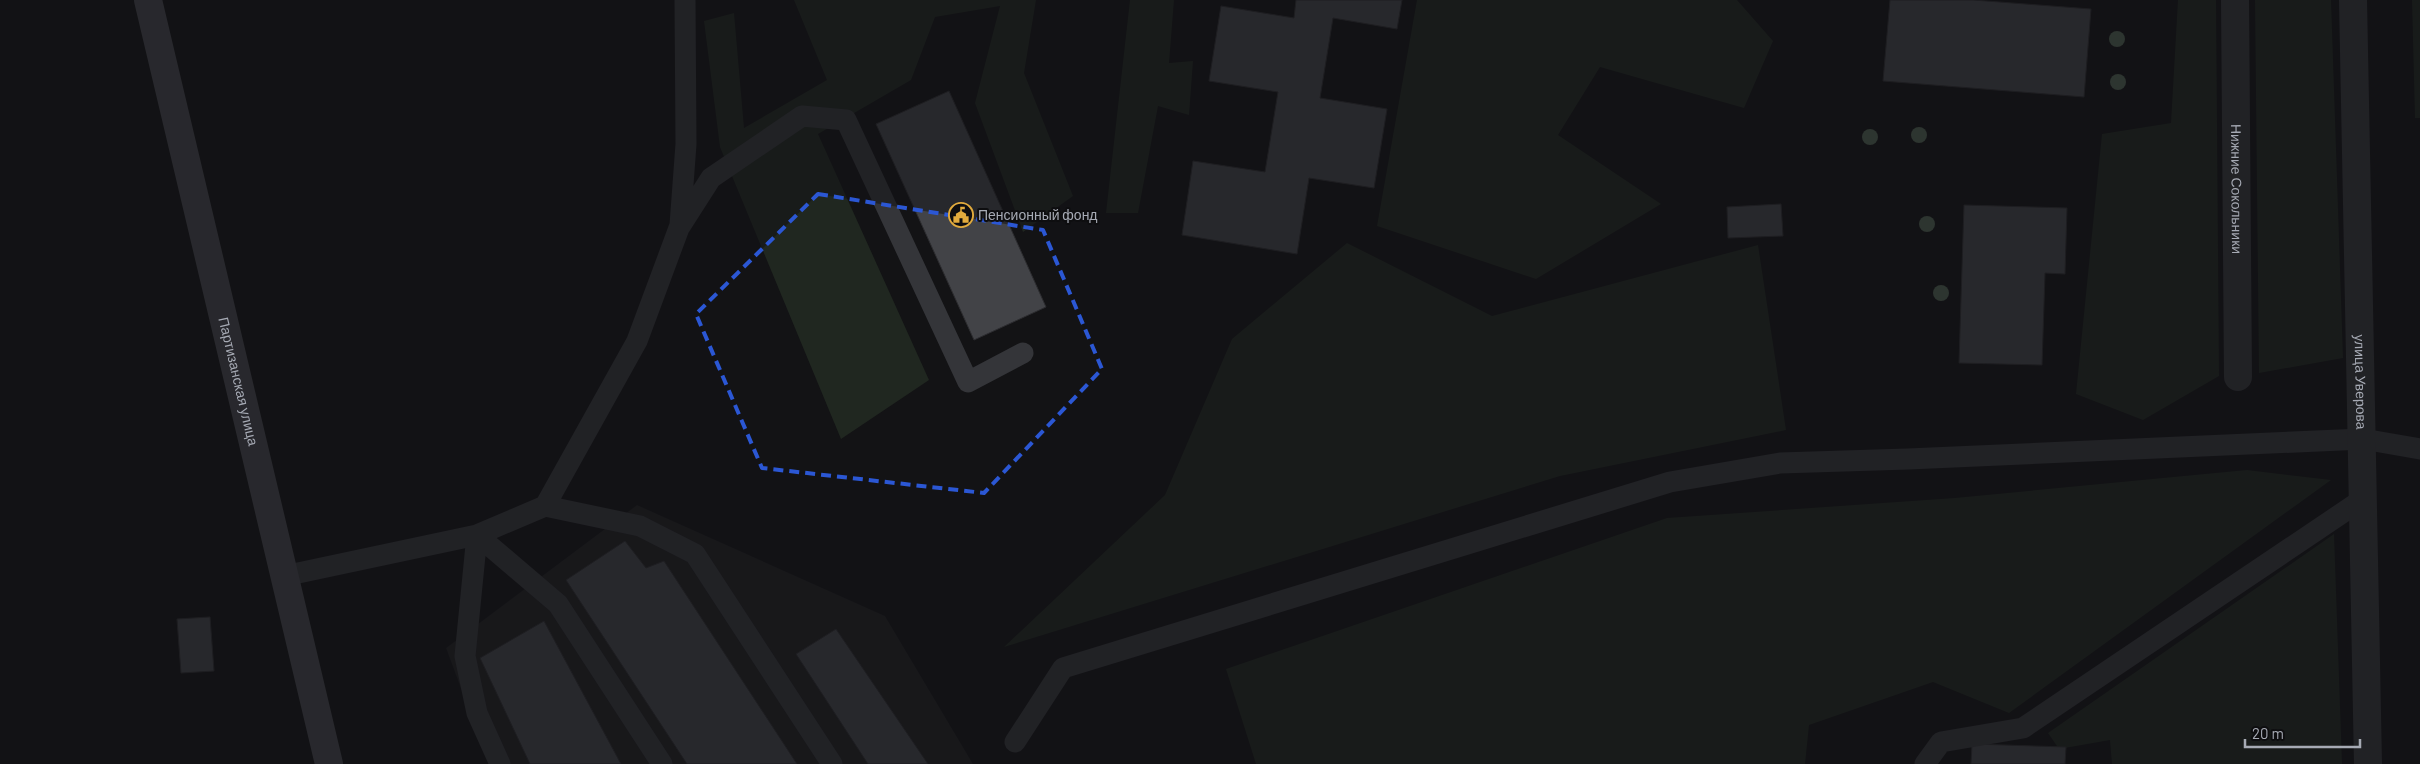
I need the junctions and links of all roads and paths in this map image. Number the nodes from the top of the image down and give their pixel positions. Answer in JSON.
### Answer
{"nodes":[{"id":1,"x":148,"y":0,"type":"edge"},
{"id":2,"x":685,"y":0,"type":"edge"},
{"id":3,"x":2235,"y":0,"type":"edge"},
{"id":4,"x":2353,"y":0,"type":"edge"},
{"id":5,"x":679,"y":228,"type":"junction"},
{"id":6,"x":1023,"y":354,"type":"dead end"},
{"id":7,"x":2238,"y":377,"type":"dead end"},
{"id":8,"x":2363,"y":439,"type":"junction"},
{"id":9,"x":2420,"y":448,"type":"edge"},
{"id":10,"x":2363,"y":499,"type":"junction"},
{"id":11,"x":544,"y":506,"type":"junction"},
{"id":12,"x":476,"y":536,"type":"junction"},
{"id":13,"x":284,"y":576,"type":"junction"},
{"id":14,"x":1015,"y":742,"type":"dead end"},
{"id":15,"x":329,"y":764,"type":"edge"},
{"id":16,"x":500,"y":764,"type":"edge"},
{"id":17,"x":662,"y":764,"type":"edge"},
{"id":18,"x":832,"y":764,"type":"edge"},
{"id":19,"x":1925,"y":764,"type":"edge"},
{"id":20,"x":2368,"y":764,"type":"edge"}],
"edges":[{"from":1,"to":13,"type":"main road","name":"Партизанская улица"},
{"from":2,"to":5,"type":"lane"},
{"from":3,"to":7,"type":"street","name":"Нижние Сокольники"},
{"from":4,"to":8,"type":"street","name":"улица Уверова"},
{"from":5,"to":6,"type":"lane"},
{"from":5,"to":11,"type":"lane"},
{"from":8,"to":9,"type":"lane"},
{"from":8,"to":10,"type":"street","name":"улица Уверова"},
{"from":8,"to":14,"type":"lane"},
{"from":10,"to":19,"type":"lane"},
{"from":10,"to":20,"type":"street","name":"улица Уверова"},
{"from":11,"to":12,"type":"lane"},
{"from":11,"to":18,"type":"lane"},
{"from":12,"to":13,"type":"lane"},
{"from":12,"to":16,"type":"lane"},
{"from":12,"to":17,"type":"lane"},
{"from":13,"to":15,"type":"main road","name":"Партизанская улица"}]}
